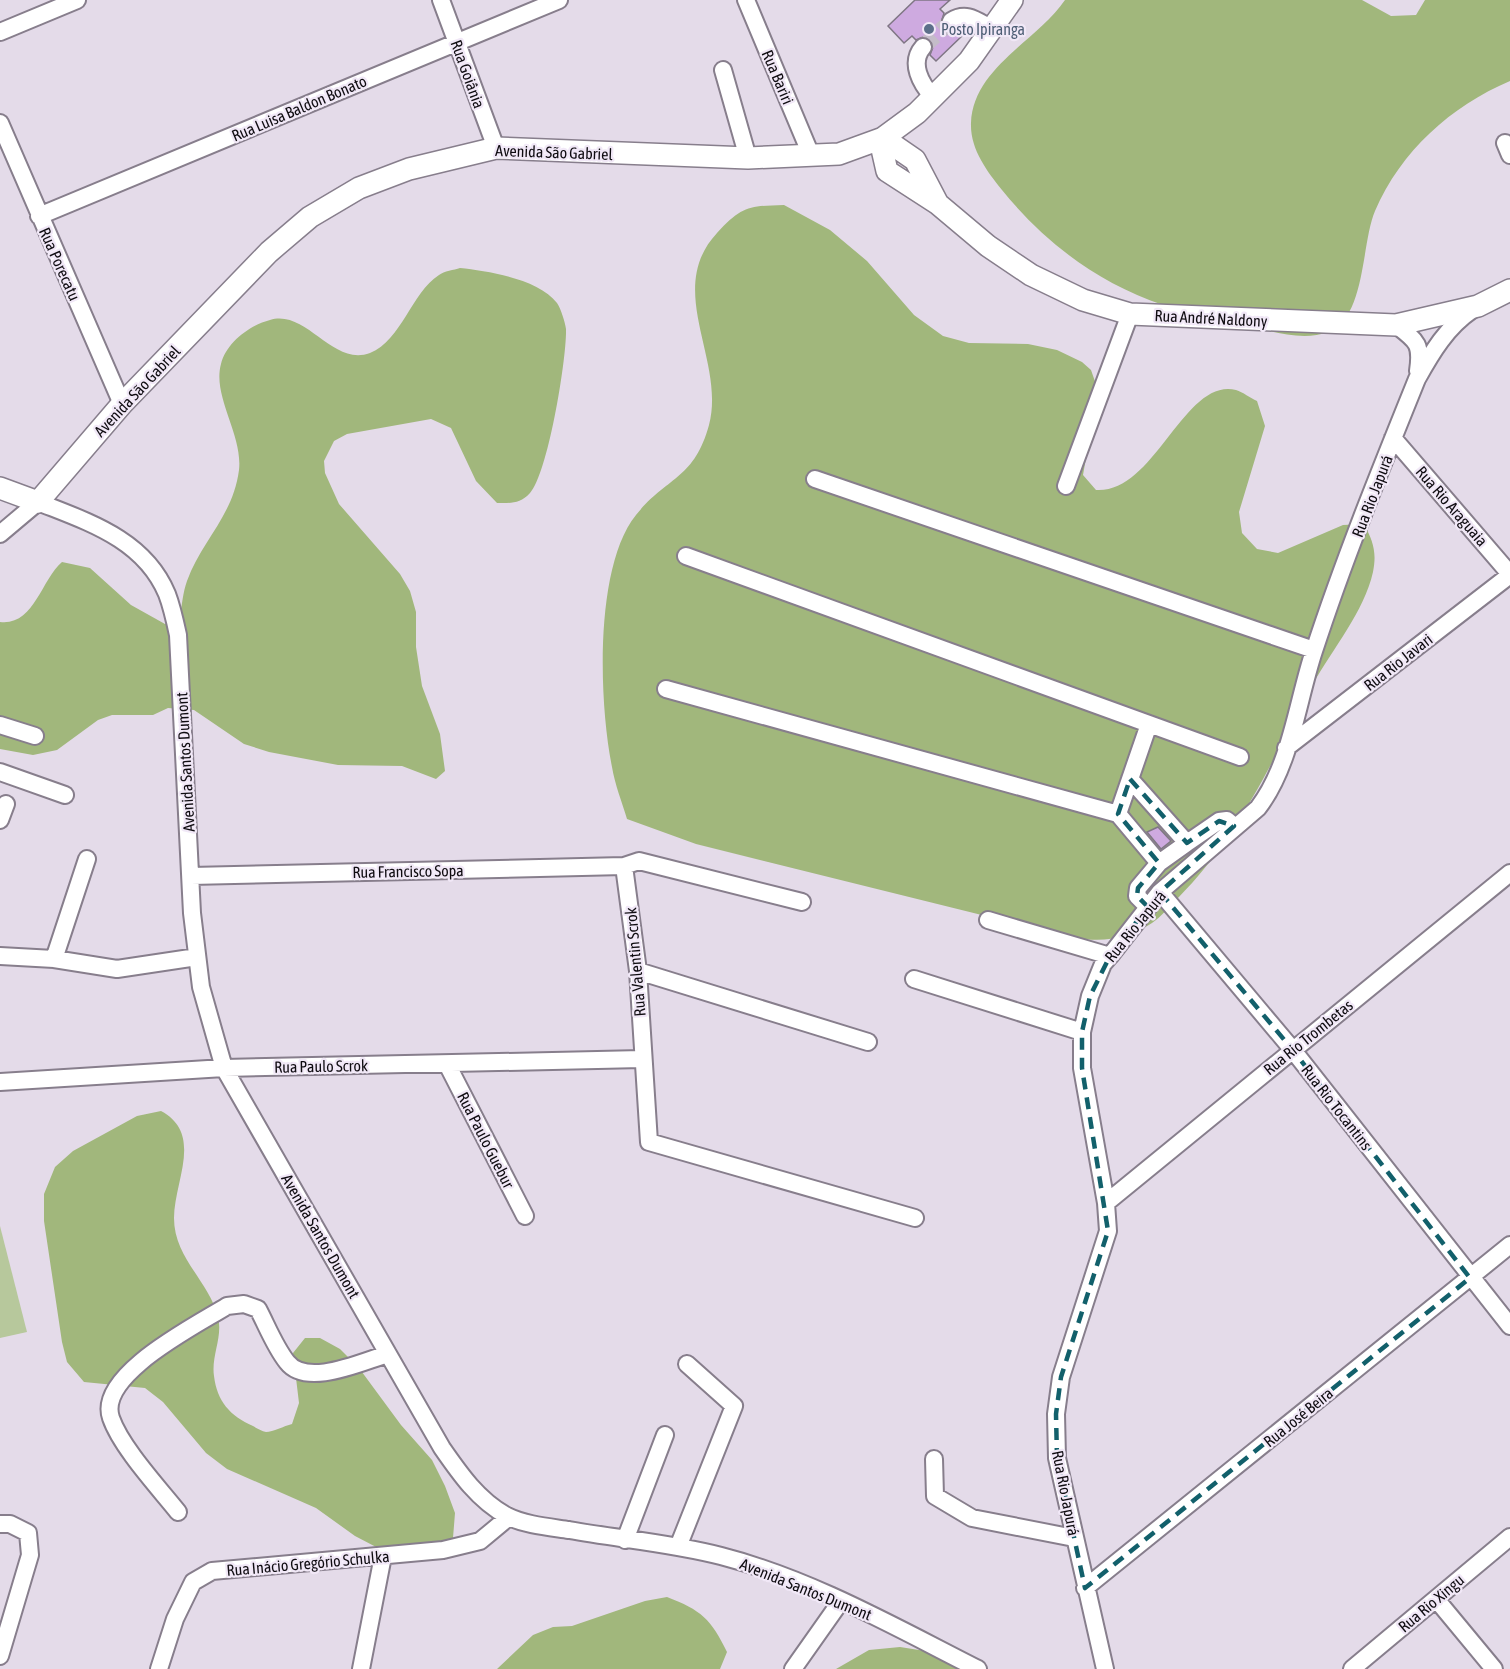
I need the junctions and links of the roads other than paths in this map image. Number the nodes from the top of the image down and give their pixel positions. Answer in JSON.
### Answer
{"nodes":[{"id":1,"x":78,"y":0,"type":"edge"},
{"id":2,"x":441,"y":0,"type":"edge"},
{"id":3,"x":559,"y":0,"type":"edge"},
{"id":4,"x":746,"y":0,"type":"edge"},
{"id":5,"x":1012,"y":0,"type":"edge"},
{"id":6,"x":951,"y":21,"type":"tunnel mouth"},
{"id":7,"x":992,"y":29,"type":"junction"},
{"id":8,"x":0,"y":32,"type":"edge"},
{"id":9,"x":457,"y":43,"type":"junction"},
{"id":10,"x":923,"y":47,"type":"tunnel mouth"},
{"id":11,"x":723,"y":70,"type":"dead end"},
{"id":12,"x":933,"y":97,"type":"junction"},
{"id":13,"x":917,"y":113,"type":"junction"},
{"id":14,"x":0,"y":123,"type":"edge"},
{"id":15,"x":883,"y":138,"type":"junction"},
{"id":16,"x":496,"y":148,"type":"junction"},
{"id":17,"x":838,"y":154,"type":"junction"},
{"id":18,"x":811,"y":155,"type":"junction"},
{"id":19,"x":748,"y":158,"type":"junction"},
{"id":20,"x":915,"y":160,"type":"junction"},
{"id":21,"x":887,"y":171,"type":"junction"},
{"id":22,"x":938,"y":204,"type":"junction"},
{"id":23,"x":39,"y":216,"type":"junction"},
{"id":24,"x":1510,"y":290,"type":"edge"},
{"id":25,"x":1478,"y":306,"type":"junction"},
{"id":26,"x":1130,"y":314,"type":"junction"},
{"id":27,"x":1396,"y":325,"type":"junction"},
{"id":28,"x":1417,"y":378,"type":"junction"},
{"id":29,"x":122,"y":404,"type":"junction"},
{"id":30,"x":1393,"y":438,"type":"junction"},
{"id":31,"x":815,"y":479,"type":"dead end"},
{"id":32,"x":1066,"y":486,"type":"dead end"},
{"id":33,"x":0,"y":488,"type":"edge"},
{"id":34,"x":38,"y":502,"type":"junction"},
{"id":35,"x":0,"y":534,"type":"edge"},
{"id":36,"x":686,"y":556,"type":"dead end"},
{"id":37,"x":1510,"y":575,"type":"edge"},
{"id":38,"x":1314,"y":650,"type":"junction"},
{"id":39,"x":666,"y":689,"type":"dead end"},
{"id":40,"x":1149,"y":724,"type":"junction"},
{"id":41,"x":0,"y":725,"type":"edge"},
{"id":42,"x":35,"y":736,"type":"dead end"},
{"id":43,"x":1286,"y":748,"type":"junction"},
{"id":44,"x":1240,"y":757,"type":"dead end"},
{"id":45,"x":0,"y":772,"type":"edge"},
{"id":46,"x":1130,"y":779,"type":"junction"},
{"id":47,"x":65,"y":795,"type":"dead end"},
{"id":48,"x":6,"y":804,"type":"dead end"},
{"id":49,"x":1118,"y":814,"type":"junction"},
{"id":50,"x":0,"y":820,"type":"edge"},
{"id":51,"x":1234,"y":826,"type":"junction"},
{"id":52,"x":1187,"y":843,"type":"junction"},
{"id":53,"x":87,"y":859,"type":"dead end"},
{"id":54,"x":1159,"y":863,"type":"junction"},
{"id":55,"x":624,"y":866,"type":"junction"},
{"id":56,"x":1510,"y":873,"type":"edge"},
{"id":57,"x":191,"y":876,"type":"junction"},
{"id":58,"x":1160,"y":892,"type":"junction"},
{"id":59,"x":802,"y":902,"type":"dead end"},
{"id":60,"x":1148,"y":908,"type":"junction"},
{"id":61,"x":988,"y":921,"type":"dead end"},
{"id":62,"x":0,"y":956,"type":"edge"},
{"id":63,"x":1110,"y":956,"type":"junction"},
{"id":64,"x":197,"y":957,"type":"junction"},
{"id":65,"x":54,"y":959,"type":"junction"},
{"id":66,"x":638,"y":971,"type":"junction"},
{"id":67,"x":914,"y":979,"type":"dead end"},
{"id":68,"x":1082,"y":1032,"type":"junction"},
{"id":69,"x":868,"y":1042,"type":"dead end"},
{"id":70,"x":1292,"y":1050,"type":"junction"},
{"id":71,"x":642,"y":1059,"type":"junction"},
{"id":72,"x":447,"y":1064,"type":"junction"},
{"id":73,"x":224,"y":1068,"type":"junction"},
{"id":74,"x":0,"y":1082,"type":"edge"},
{"id":75,"x":1106,"y":1203,"type":"junction"},
{"id":76,"x":525,"y":1216,"type":"dead end"},
{"id":77,"x":915,"y":1218,"type":"dead end"},
{"id":78,"x":1510,"y":1245,"type":"edge"},
{"id":79,"x":1470,"y":1278,"type":"junction"},
{"id":80,"x":1510,"y":1326,"type":"edge"},
{"id":81,"x":388,"y":1354,"type":"junction"},
{"id":82,"x":687,"y":1364,"type":"dead end"},
{"id":83,"x":665,"y":1435,"type":"dead end"},
{"id":84,"x":934,"y":1459,"type":"dead end"},
{"id":85,"x":178,"y":1512,"type":"dead end"},
{"id":86,"x":509,"y":1517,"type":"junction"},
{"id":87,"x":0,"y":1524,"type":"edge"},
{"id":88,"x":1510,"y":1537,"type":"edge"},
{"id":89,"x":1074,"y":1538,"type":"junction"},
{"id":90,"x":626,"y":1540,"type":"junction"},
{"id":91,"x":678,"y":1547,"type":"junction"},
{"id":92,"x":383,"y":1556,"type":"junction"},
{"id":93,"x":1085,"y":1588,"type":"junction"},
{"id":94,"x":1436,"y":1599,"type":"junction"},
{"id":95,"x":841,"y":1601,"type":"junction"},
{"id":96,"x":0,"y":1656,"type":"edge"},
{"id":97,"x":159,"y":1669,"type":"edge"},
{"id":98,"x":361,"y":1669,"type":"edge"},
{"id":99,"x":793,"y":1669,"type":"edge"},
{"id":100,"x":978,"y":1669,"type":"edge"},
{"id":101,"x":1105,"y":1669,"type":"edge"},
{"id":102,"x":1352,"y":1669,"type":"edge"},
{"id":103,"x":1494,"y":1669,"type":"edge"}],
"edges":[{"from":1,"to":8,"type":"street"},
{"from":2,"to":9,"type":"street","name":"Rua Goiânia"},
{"from":3,"to":9,"type":"street","name":"Rua Luisa Baldon Bonato"},
{"from":4,"to":18,"type":"street","name":"Rua Bariri"},
{"from":5,"to":7,"type":"main road","name":"Avenida São Gabriel"},
{"from":6,"to":7,"type":"street"},
{"from":7,"to":12,"type":"main road","name":"Avenida São Gabriel"},
{"from":9,"to":16,"type":"street","name":"Rua Goiânia"},
{"from":9,"to":23,"type":"street","name":"Rua Luisa Baldon Bonato"},
{"from":10,"to":12,"type":"street"},
{"from":11,"to":19,"type":"street"},
{"from":12,"to":13,"type":"main road","name":"Avenida São Gabriel"},
{"from":13,"to":15,"type":"main road","name":"Avenida São Gabriel"},
{"from":13,"to":20,"type":"main road"},
{"from":14,"to":23,"type":"street","name":"Rua Porecatu"},
{"from":15,"to":17,"type":"main road","name":"Avenida São Gabriel"},
{"from":15,"to":20,"type":"main road","name":"Rua André Naldony"},
{"from":15,"to":21,"type":"main road"},
{"from":16,"to":19,"type":"main road","name":"Avenida São Gabriel"},
{"from":16,"to":29,"type":"main road","name":"Avenida São Gabriel"},
{"from":17,"to":18,"type":"main road","name":"Avenida São Gabriel"},
{"from":17,"to":21,"type":"main road","name":"Rua André Naldony"},
{"from":18,"to":19,"type":"main road","name":"Avenida São Gabriel"},
{"from":20,"to":22,"type":"main road","name":"Rua André Naldony"},
{"from":21,"to":22,"type":"main road","name":"Rua André Naldony"},
{"from":22,"to":26,"type":"main road","name":"Rua André Naldony"},
{"from":23,"to":29,"type":"street","name":"Rua Porecatu"},
{"from":24,"to":25,"type":"main road","name":"Rua André Naldony"},
{"from":25,"to":27,"type":"main road","name":"Rua André Naldony"},
{"from":25,"to":28,"type":"street","name":"Rua Rio Japurá"},
{"from":26,"to":27,"type":"main road","name":"Rua André Naldony"},
{"from":26,"to":32,"type":"street"},
{"from":27,"to":28,"type":"street","name":"Rua Rio Japurá"},
{"from":28,"to":30,"type":"street","name":"Rua Rio Japurá"},
{"from":29,"to":34,"type":"main road","name":"Avenida São Gabriel"},
{"from":30,"to":37,"type":"street","name":"Rua Rio Araguaia"},
{"from":30,"to":38,"type":"street","name":"Rua Rio Japurá"},
{"from":31,"to":38,"type":"street"},
{"from":33,"to":34,"type":"main road"},
{"from":34,"to":35,"type":"street","name":"Avenida São Gabriel"},
{"from":34,"to":57,"type":"street","name":"Avenida Santos Dumont"},
{"from":36,"to":40,"type":"street"},
{"from":37,"to":43,"type":"street","name":"Rua Rio Javari"},
{"from":38,"to":43,"type":"street","name":"Rua Rio Japurá"},
{"from":39,"to":49,"type":"street"},
{"from":40,"to":44,"type":"street"},
{"from":40,"to":46,"type":"street"},
{"from":41,"to":42,"type":"street"},
{"from":43,"to":51,"type":"street","name":"Rua Rio Japurá"},
{"from":45,"to":47,"type":"street"},
{"from":46,"to":49,"type":"street"},
{"from":46,"to":52,"type":"street"},
{"from":48,"to":50,"type":"street"},
{"from":49,"to":54,"type":"street"},
{"from":51,"to":52,"type":"street"},
{"from":51,"to":58,"type":"street","name":"Rua Rio Japurá"},
{"from":52,"to":54,"type":"street"},
{"from":53,"to":65,"type":"street"},
{"from":54,"to":60,"type":"street"},
{"from":55,"to":57,"type":"street","name":"Rua Francisco Sopa"},
{"from":55,"to":59,"type":"street","name":"Rua Francisco Sopa"},
{"from":55,"to":66,"type":"street","name":"Rua Valentin Scrok"},
{"from":56,"to":70,"type":"street","name":"Rua Rio Trombetas"},
{"from":57,"to":64,"type":"street","name":"Avenida Santos Dumont"},
{"from":58,"to":60,"type":"street","name":"Rua Rio Japurá"},
{"from":58,"to":70,"type":"street","name":"Rua Rio Tocantins"},
{"from":60,"to":63,"type":"street","name":"Rua Rio Japurá"},
{"from":61,"to":63,"type":"street"},
{"from":62,"to":65,"type":"street"},
{"from":63,"to":68,"type":"street","name":"Rua Rio Japurá"},
{"from":64,"to":65,"type":"street"},
{"from":64,"to":73,"type":"street","name":"Avenida Santos Dumont"},
{"from":66,"to":69,"type":"street"},
{"from":66,"to":71,"type":"street","name":"Rua Valentin Scrok"},
{"from":67,"to":68,"type":"street"},
{"from":68,"to":75,"type":"street","name":"Rua Rio Japurá"},
{"from":70,"to":75,"type":"street","name":"Rua Rio Trombetas"},
{"from":70,"to":79,"type":"street","name":"Rua Rio Tocantins"},
{"from":71,"to":72,"type":"street","name":"Rua Paulo Scrok"},
{"from":71,"to":77,"type":"street","name":"Rua Valentin Scrok"},
{"from":72,"to":73,"type":"street","name":"Rua Paulo Scrok"},
{"from":72,"to":76,"type":"street","name":"Rua Paulo Guebur"},
{"from":73,"to":74,"type":"street","name":"Rua Paulo Scrok"},
{"from":73,"to":81,"type":"street","name":"Avenida Santos Dumont"},
{"from":75,"to":89,"type":"street","name":"Rua Rio Japurá"},
{"from":78,"to":79,"type":"street","name":"Rua José Beira"},
{"from":79,"to":80,"type":"street","name":"Rua Rio Tocantins"},
{"from":79,"to":93,"type":"street","name":"Rua José Beira"},
{"from":81,"to":85,"type":"street"},
{"from":81,"to":86,"type":"street","name":"Avenida Santos Dumont"},
{"from":82,"to":91,"type":"street"},
{"from":83,"to":90,"type":"street"},
{"from":84,"to":89,"type":"street"},
{"from":86,"to":90,"type":"street","name":"Avenida Santos Dumont"},
{"from":86,"to":92,"type":"street","name":"Rua Inácio Gregório Schulka"},
{"from":87,"to":96,"type":"street"},
{"from":88,"to":94,"type":"street","name":"Rua Rio Xingu"},
{"from":89,"to":93,"type":"street","name":"Rua Rio Japurá"},
{"from":90,"to":91,"type":"street","name":"Avenida Santos Dumont"},
{"from":91,"to":95,"type":"street","name":"Avenida Santos Dumont"},
{"from":92,"to":97,"type":"street","name":"Rua Inácio Gregório Schulka"},
{"from":92,"to":98,"type":"street"},
{"from":93,"to":101,"type":"street","name":"Rua Rio Japurá"},
{"from":94,"to":102,"type":"street","name":"Rua Rio Xingu"},
{"from":94,"to":103,"type":"street"},
{"from":95,"to":99,"type":"street"},
{"from":95,"to":100,"type":"street","name":"Avenida Santos Dumont"}]}
